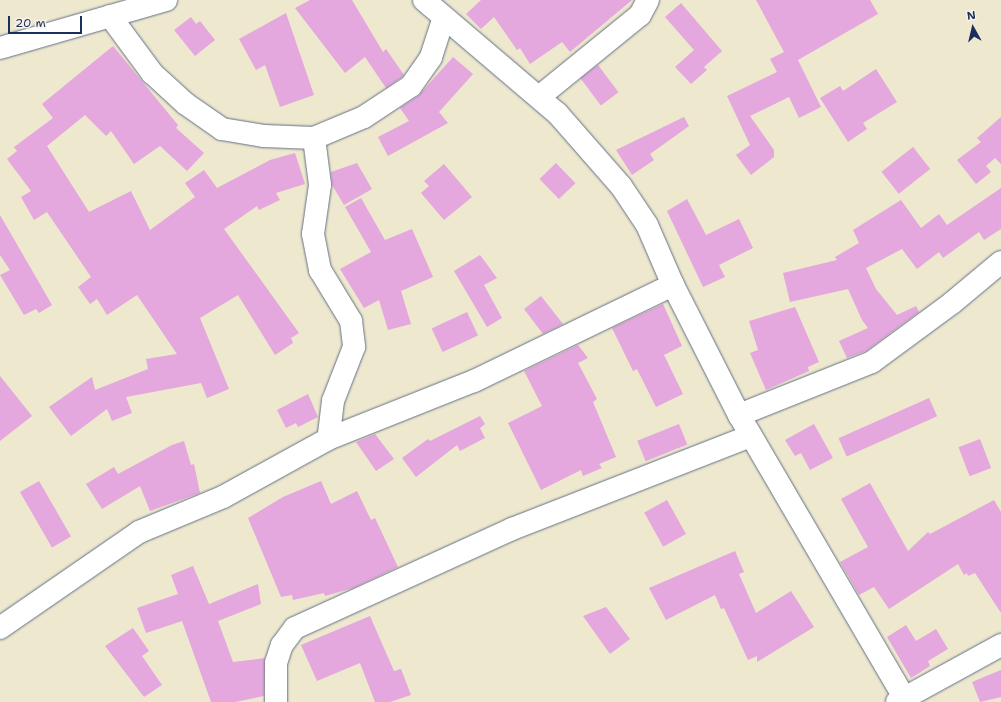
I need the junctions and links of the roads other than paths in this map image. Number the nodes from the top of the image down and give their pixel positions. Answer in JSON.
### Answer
{"nodes":[{"id":1,"x":166,"y":0,"type":"edge"},
{"id":2,"x":424,"y":0,"type":"edge"},
{"id":3,"x":648,"y":0,"type":"edge"},
{"id":4,"x":110,"y":16,"type":"junction"},
{"id":5,"x":443,"y":19,"type":"junction"},
{"id":6,"x":0,"y":48,"type":"edge"},
{"id":7,"x":539,"y":97,"type":"junction"},
{"id":8,"x":314,"y":138,"type":"junction"},
{"id":9,"x":1001,"y":262,"type":"edge"},
{"id":10,"x":673,"y":285,"type":"junction"},
{"id":11,"x":739,"y":415,"type":"junction"},
{"id":12,"x":751,"y":436,"type":"junction"},
{"id":13,"x":328,"y":439,"type":"junction"},
{"id":14,"x":0,"y":628,"type":"edge"},
{"id":15,"x":1001,"y":645,"type":"edge"},
{"id":16,"x":903,"y":700,"type":"edge"},
{"id":17,"x":276,"y":702,"type":"edge"}],
"edges":[{"from":1,"to":4,"type":"street"},
{"from":2,"to":5,"type":"street"},
{"from":3,"to":7,"type":"street"},
{"from":4,"to":6,"type":"street"},
{"from":4,"to":8,"type":"street"},
{"from":5,"to":7,"type":"street"},
{"from":5,"to":8,"type":"street"},
{"from":7,"to":10,"type":"street"},
{"from":8,"to":13,"type":"street"},
{"from":9,"to":11,"type":"street"},
{"from":10,"to":11,"type":"street"},
{"from":10,"to":13,"type":"street"},
{"from":11,"to":12,"type":"street"},
{"from":12,"to":16,"type":"street"},
{"from":12,"to":17,"type":"street"},
{"from":13,"to":14,"type":"street"},
{"from":15,"to":16,"type":"street"}]}
